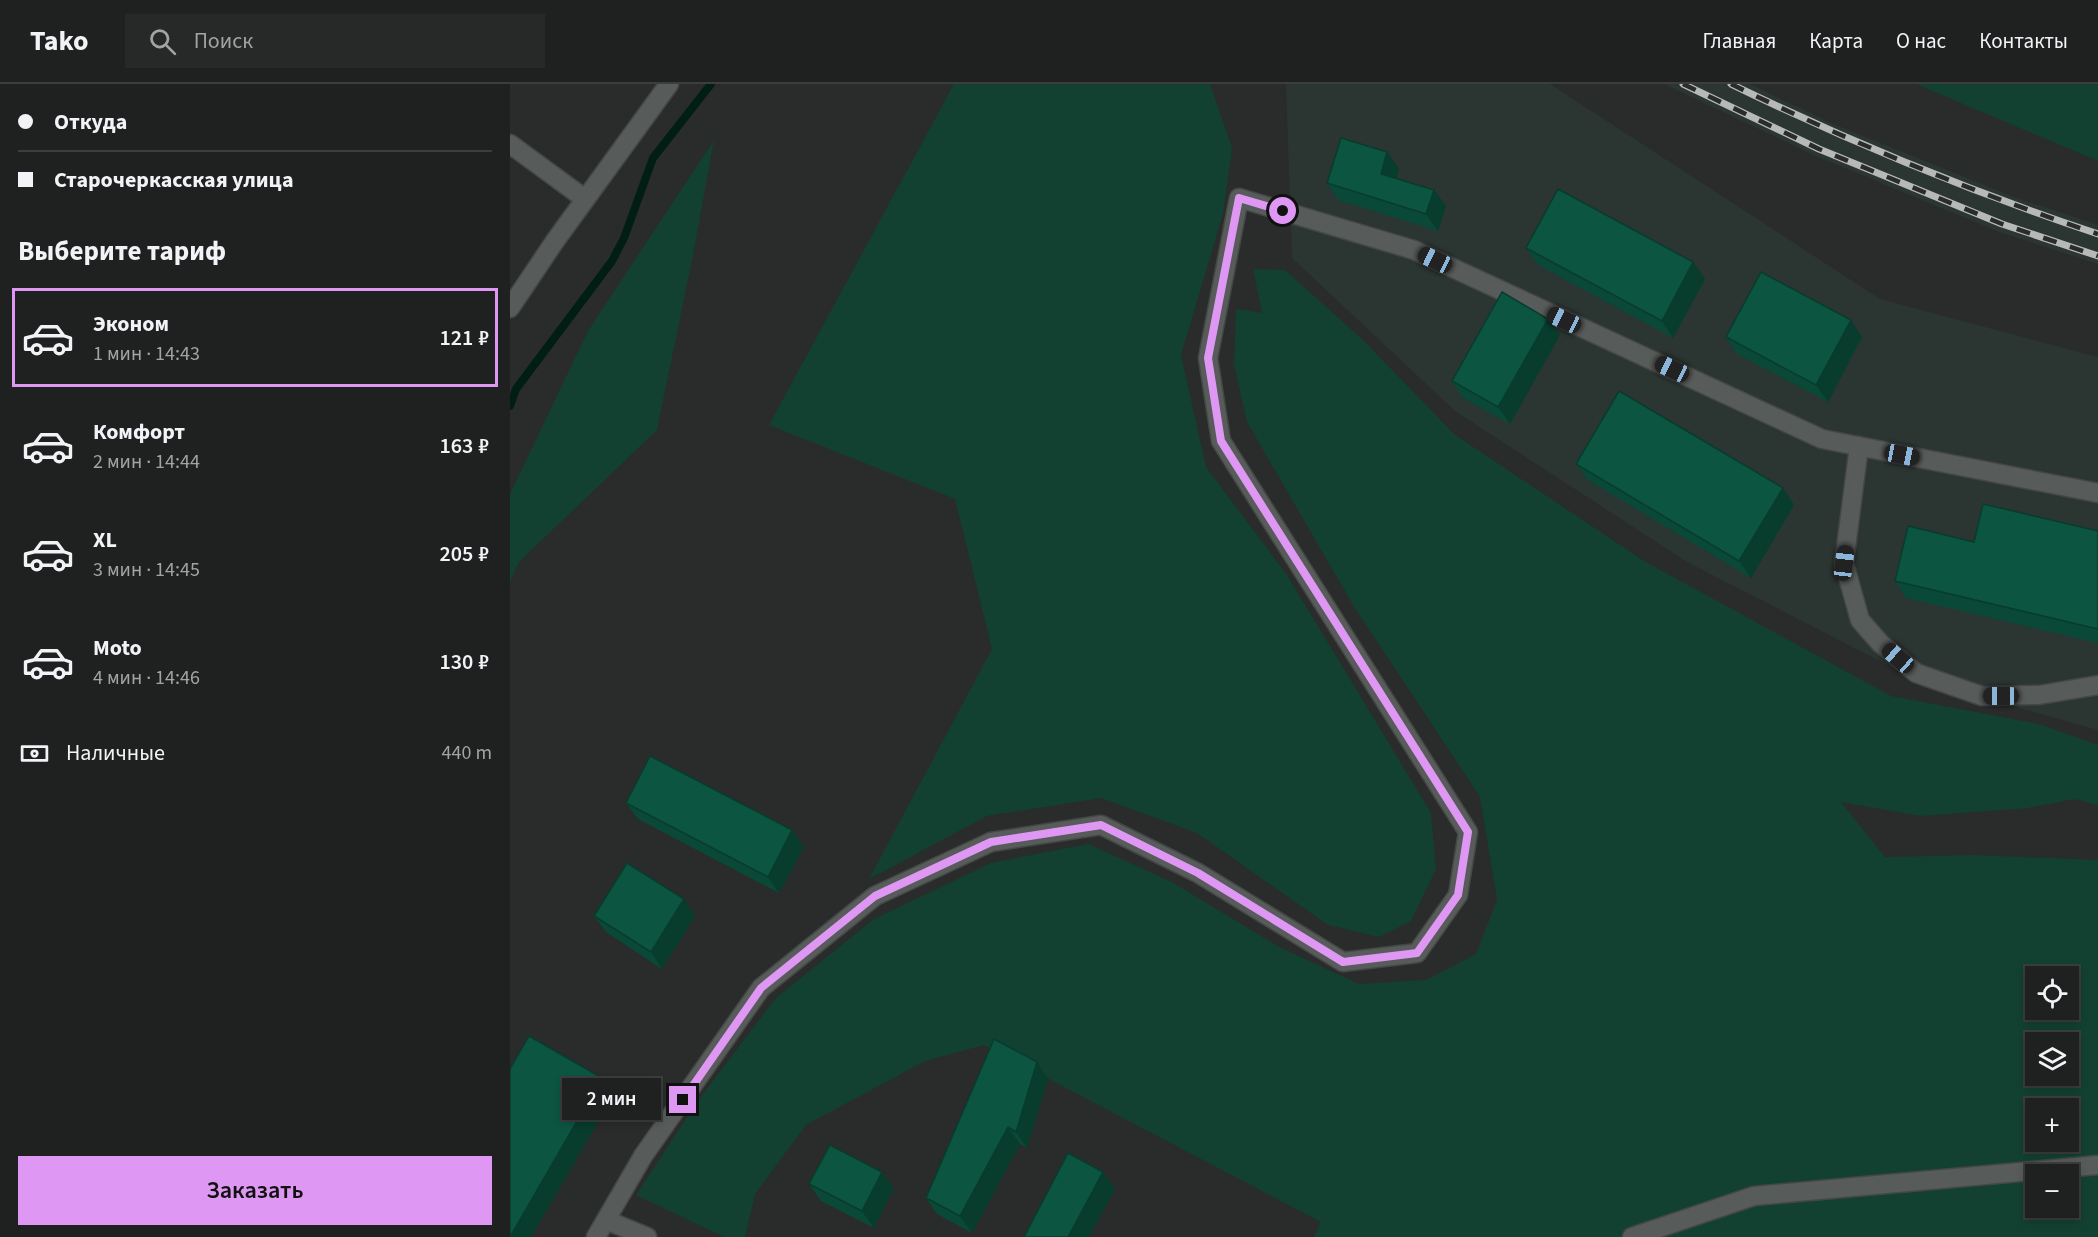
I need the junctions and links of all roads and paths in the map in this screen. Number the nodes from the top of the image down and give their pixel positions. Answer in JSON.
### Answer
{"nodes":[{"id":1,"x":669,"y":84,"type":"edge"},
{"id":2,"x":510,"y":144,"type":"edge"},
{"id":3,"x":585,"y":199,"type":"junction"},
{"id":4,"x":510,"y":308,"type":"edge"},
{"id":5,"x":1858,"y":446,"type":"junction"},
{"id":6,"x":2098,"y":493,"type":"edge"},
{"id":7,"x":2098,"y":685,"type":"edge"},
{"id":8,"x":2098,"y":1165,"type":"edge"},
{"id":9,"x":606,"y":1220,"type":"junction"},
{"id":10,"x":596,"y":1237,"type":"edge"},
{"id":11,"x":646,"y":1237,"type":"edge"},
{"id":12,"x":1632,"y":1237,"type":"edge"}],
"edges":[{"from":1,"to":3,"type":"street"},
{"from":2,"to":3,"type":"street"},
{"from":3,"to":4,"type":"street"},
{"from":5,"to":6,"type":"street"},
{"from":5,"to":7,"type":"street"},
{"from":5,"to":9,"type":"street"},
{"from":8,"to":12,"type":"street"},
{"from":9,"to":10,"type":"street"},
{"from":9,"to":11,"type":"street"}]}
